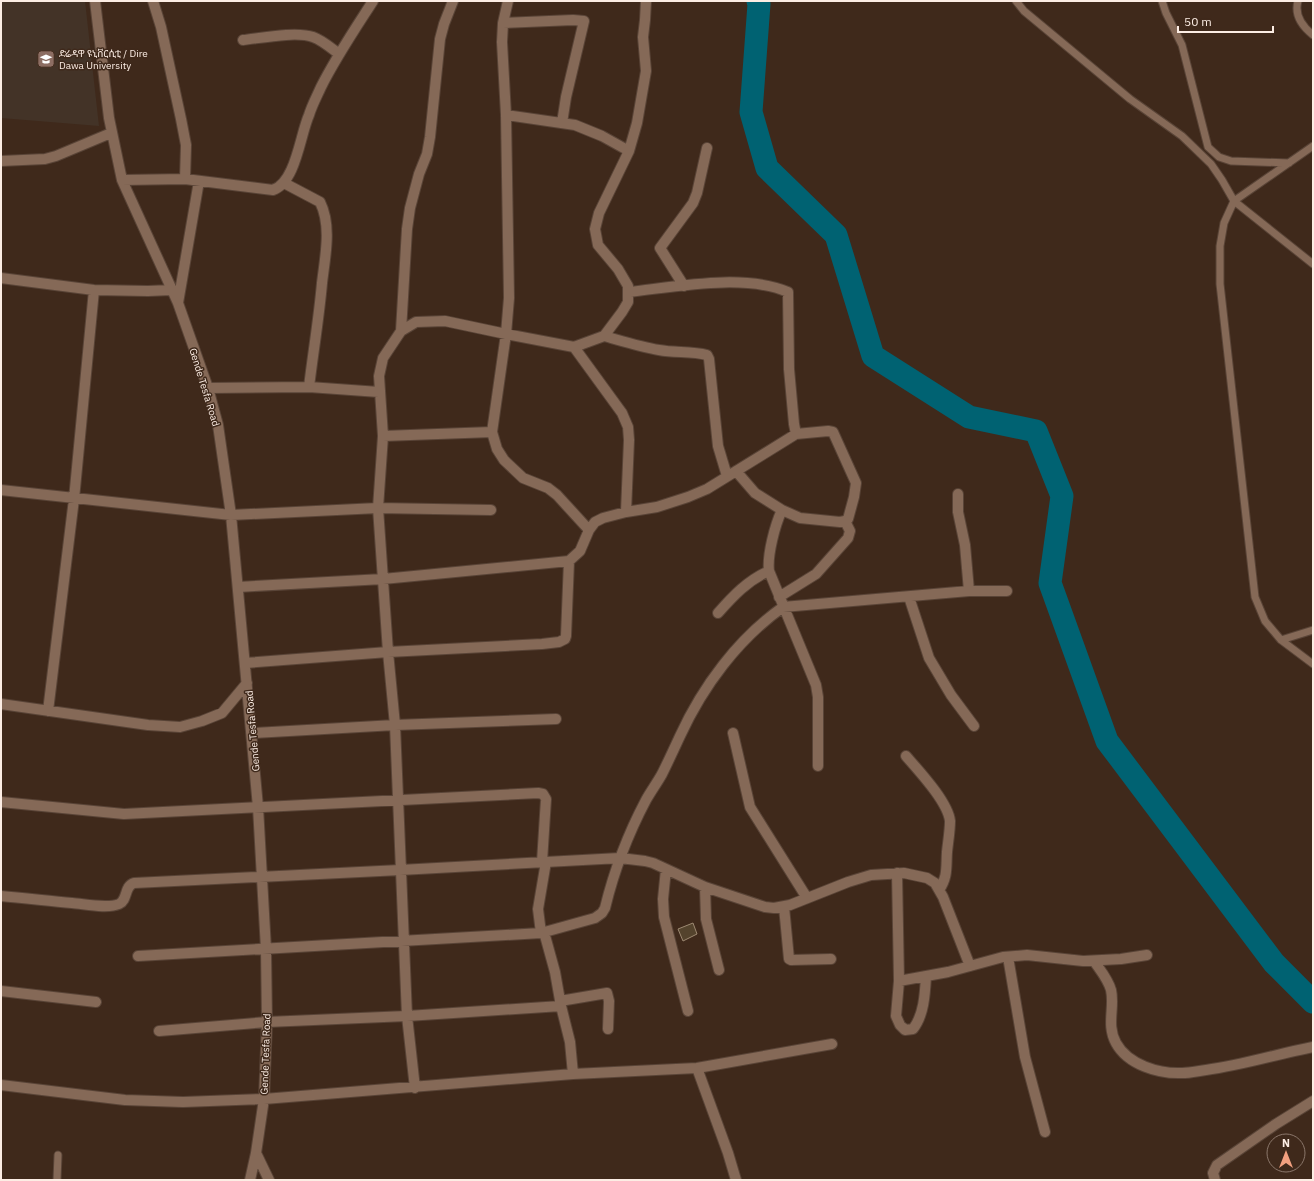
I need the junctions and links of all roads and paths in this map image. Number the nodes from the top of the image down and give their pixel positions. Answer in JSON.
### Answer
{"nodes":[{"id":1,"x":94,"y":1,"type":"edge"},
{"id":2,"x":153,"y":1,"type":"edge"},
{"id":3,"x":373,"y":1,"type":"edge"},
{"id":4,"x":453,"y":1,"type":"edge"},
{"id":5,"x":508,"y":1,"type":"edge"},
{"id":6,"x":646,"y":1,"type":"edge"},
{"id":7,"x":1016,"y":1,"type":"edge"},
{"id":8,"x":1162,"y":1,"type":"edge"},
{"id":9,"x":1298,"y":1,"type":"edge"},
{"id":10,"x":503,"y":23,"type":"junction"},
{"id":11,"x":1313,"y":35,"type":"edge"},
{"id":12,"x":243,"y":40,"type":"dead end"},
{"id":13,"x":339,"y":54,"type":"junction"},
{"id":14,"x":506,"y":115,"type":"junction"},
{"id":15,"x":562,"y":123,"type":"junction"},
{"id":16,"x":112,"y":133,"type":"junction"},
{"id":17,"x":1313,"y":146,"type":"edge"},
{"id":18,"x":707,"y":148,"type":"dead end"},
{"id":19,"x":629,"y":151,"type":"junction"},
{"id":20,"x":1,"y":161,"type":"edge"},
{"id":21,"x":1289,"y":163,"type":"junction"},
{"id":22,"x":185,"y":179,"type":"junction"},
{"id":23,"x":122,"y":180,"type":"junction"},
{"id":24,"x":199,"y":181,"type":"junction"},
{"id":25,"x":284,"y":183,"type":"junction"},
{"id":26,"x":1234,"y":201,"type":"junction"},
{"id":27,"x":1313,"y":264,"type":"edge"},
{"id":28,"x":1,"y":278,"type":"edge"},
{"id":29,"x":684,"y":286,"type":"junction"},
{"id":30,"x":94,"y":290,"type":"junction"},
{"id":31,"x":172,"y":290,"type":"junction"},
{"id":32,"x":628,"y":292,"type":"junction"},
{"id":33,"x":178,"y":302,"type":"junction"},
{"id":34,"x":401,"y":331,"type":"junction"},
{"id":35,"x":506,"y":334,"type":"junction"},
{"id":36,"x":604,"y":336,"type":"junction"},
{"id":37,"x":574,"y":347,"type":"junction"},
{"id":38,"x":309,"y":387,"type":"junction"},
{"id":39,"x":208,"y":388,"type":"junction"},
{"id":40,"x":379,"y":392,"type":"junction"},
{"id":41,"x":492,"y":432,"type":"junction"},
{"id":42,"x":796,"y":434,"type":"junction"},
{"id":43,"x":383,"y":436,"type":"junction"},
{"id":44,"x":732,"y":474,"type":"junction"},
{"id":45,"x":1,"y":490,"type":"edge"},
{"id":46,"x":958,"y":494,"type":"dead end"},
{"id":47,"x":74,"y":499,"type":"junction"},
{"id":48,"x":378,"y":508,"type":"junction"},
{"id":49,"x":491,"y":510,"type":"dead end"},
{"id":50,"x":782,"y":510,"type":"junction"},
{"id":51,"x":626,"y":512,"type":"junction"},
{"id":52,"x":232,"y":515,"type":"junction"},
{"id":53,"x":845,"y":521,"type":"junction"},
{"id":54,"x":589,"y":530,"type":"junction"},
{"id":55,"x":569,"y":561,"type":"junction"},
{"id":56,"x":769,"y":571,"type":"junction"},
{"id":57,"x":383,"y":579,"type":"junction"},
{"id":58,"x":238,"y":587,"type":"junction"},
{"id":59,"x":969,"y":591,"type":"junction"},
{"id":60,"x":1007,"y":591,"type":"dead end"},
{"id":61,"x":779,"y":597,"type":"junction"},
{"id":62,"x":909,"y":597,"type":"junction"},
{"id":63,"x":783,"y":607,"type":"junction"},
{"id":64,"x":718,"y":613,"type":"dead end"},
{"id":65,"x":1313,"y":630,"type":"edge"},
{"id":66,"x":1281,"y":640,"type":"junction"},
{"id":67,"x":388,"y":652,"type":"junction"},
{"id":68,"x":245,"y":663,"type":"junction"},
{"id":69,"x":1313,"y":664,"type":"edge"},
{"id":70,"x":247,"y":683,"type":"junction"},
{"id":71,"x":1,"y":704,"type":"edge"},
{"id":72,"x":48,"y":711,"type":"junction"},
{"id":73,"x":556,"y":719,"type":"dead end"},
{"id":74,"x":395,"y":725,"type":"junction"},
{"id":75,"x":974,"y":726,"type":"dead end"},
{"id":76,"x":252,"y":733,"type":"junction"},
{"id":77,"x":733,"y":733,"type":"dead end"},
{"id":78,"x":906,"y":756,"type":"dead end"},
{"id":79,"x":818,"y":766,"type":"dead end"},
{"id":80,"x":399,"y":799,"type":"junction"},
{"id":81,"x":1,"y":802,"type":"edge"},
{"id":82,"x":258,"y":807,"type":"junction"},
{"id":83,"x":620,"y":858,"type":"junction"},
{"id":84,"x":544,"y":862,"type":"junction"},
{"id":85,"x":666,"y":868,"type":"junction"},
{"id":86,"x":400,"y":870,"type":"junction"},
{"id":87,"x":897,"y":873,"type":"junction"},
{"id":88,"x":262,"y":876,"type":"junction"},
{"id":89,"x":705,"y":887,"type":"junction"},
{"id":90,"x":940,"y":890,"type":"junction"},
{"id":91,"x":1,"y":896,"type":"edge"},
{"id":92,"x":807,"y":898,"type":"junction"},
{"id":93,"x":784,"y":906,"type":"junction"},
{"id":94,"x":542,"y":933,"type":"junction"},
{"id":95,"x":404,"y":942,"type":"junction"},
{"id":96,"x":266,"y":948,"type":"junction"},
{"id":97,"x":138,"y":956,"type":"dead end"},
{"id":98,"x":1147,"y":956,"type":"dead end"},
{"id":99,"x":1008,"y":957,"type":"junction"},
{"id":100,"x":831,"y":959,"type":"dead end"},
{"id":101,"x":1094,"y":961,"type":"junction"},
{"id":102,"x":970,"y":966,"type":"junction"},
{"id":103,"x":719,"y":970,"type":"dead end"},
{"id":104,"x":926,"y":976,"type":"junction"},
{"id":105,"x":899,"y":981,"type":"junction"},
{"id":106,"x":1,"y":991,"type":"edge"},
{"id":107,"x":96,"y":1002,"type":"dead end"},
{"id":108,"x":560,"y":1003,"type":"junction"},
{"id":109,"x":688,"y":1011,"type":"dead end"},
{"id":110,"x":407,"y":1016,"type":"junction"},
{"id":111,"x":267,"y":1022,"type":"junction"},
{"id":112,"x":608,"y":1028,"type":"dead end"},
{"id":113,"x":159,"y":1031,"type":"dead end"},
{"id":114,"x":832,"y":1044,"type":"dead end"},
{"id":115,"x":1313,"y":1047,"type":"edge"},
{"id":116,"x":697,"y":1068,"type":"junction"},
{"id":117,"x":573,"y":1074,"type":"junction"},
{"id":118,"x":1,"y":1085,"type":"edge"},
{"id":119,"x":415,"y":1088,"type":"junction"},
{"id":120,"x":264,"y":1099,"type":"junction"},
{"id":121,"x":1313,"y":1101,"type":"edge"},
{"id":122,"x":1045,"y":1132,"type":"dead end"},
{"id":123,"x":256,"y":1153,"type":"junction"},
{"id":124,"x":58,"y":1155,"type":"dead end"},
{"id":125,"x":57,"y":1180,"type":"edge"},
{"id":126,"x":250,"y":1180,"type":"edge"},
{"id":127,"x":269,"y":1180,"type":"edge"},
{"id":128,"x":736,"y":1180,"type":"edge"},
{"id":129,"x":1215,"y":1180,"type":"edge"}],
"edges":[{"from":1,"to":16,"type":"street","name":"Gende Tesfa Road"},
{"from":2,"to":22,"type":"street"},
{"from":3,"to":13,"type":"street"},
{"from":4,"to":34,"type":"street"},
{"from":5,"to":10,"type":"street"},
{"from":6,"to":19,"type":"street"},
{"from":7,"to":26,"type":"lane"},
{"from":8,"to":21,"type":"lane"},
{"from":9,"to":11,"type":"lane"},
{"from":10,"to":14,"type":"street"},
{"from":10,"to":15,"type":"street"},
{"from":12,"to":13,"type":"street"},
{"from":13,"to":25,"type":"street"},
{"from":14,"to":15,"type":"street"},
{"from":14,"to":35,"type":"street"},
{"from":15,"to":19,"type":"street"},
{"from":16,"to":20,"type":"street"},
{"from":16,"to":23,"type":"street","name":"Gende Tesfa Road"},
{"from":17,"to":21,"type":"lane"},
{"from":18,"to":29,"type":"street"},
{"from":19,"to":32,"type":"street"},
{"from":21,"to":26,"type":"lane"},
{"from":22,"to":23,"type":"street"},
{"from":22,"to":24,"type":"street"},
{"from":23,"to":31,"type":"street","name":"Gende Tesfa Road"},
{"from":24,"to":25,"type":"street"},
{"from":24,"to":33,"type":"street"},
{"from":25,"to":38,"type":"street"},
{"from":26,"to":27,"type":"lane"},
{"from":26,"to":66,"type":"lane"},
{"from":28,"to":30,"type":"street"},
{"from":29,"to":32,"type":"street"},
{"from":29,"to":42,"type":"street"},
{"from":30,"to":31,"type":"street"},
{"from":30,"to":47,"type":"street"},
{"from":31,"to":33,"type":"street","name":"Gende Tesfa Road"},
{"from":32,"to":36,"type":"street"},
{"from":33,"to":39,"type":"street","name":"Gende Tesfa Road"},
{"from":34,"to":35,"type":"street"},
{"from":34,"to":40,"type":"street"},
{"from":35,"to":37,"type":"street"},
{"from":35,"to":41,"type":"street"},
{"from":36,"to":37,"type":"street"},
{"from":36,"to":44,"type":"street"},
{"from":37,"to":51,"type":"street"},
{"from":38,"to":39,"type":"street"},
{"from":38,"to":40,"type":"street"},
{"from":39,"to":52,"type":"street","name":"Gende Tesfa Road"},
{"from":40,"to":43,"type":"street"},
{"from":41,"to":43,"type":"street"},
{"from":41,"to":54,"type":"street"},
{"from":42,"to":44,"type":"street"},
{"from":42,"to":53,"type":"street"},
{"from":43,"to":48,"type":"street"},
{"from":44,"to":50,"type":"street"},
{"from":44,"to":51,"type":"street"},
{"from":45,"to":47,"type":"street"},
{"from":46,"to":59,"type":"street"},
{"from":47,"to":52,"type":"street"},
{"from":47,"to":72,"type":"street"},
{"from":48,"to":49,"type":"street"},
{"from":48,"to":52,"type":"street"},
{"from":48,"to":57,"type":"street"},
{"from":50,"to":53,"type":"street"},
{"from":50,"to":56,"type":"street"},
{"from":51,"to":54,"type":"street"},
{"from":52,"to":58,"type":"street","name":"Gende Tesfa Road"},
{"from":53,"to":61,"type":"street"},
{"from":54,"to":55,"type":"street"},
{"from":55,"to":57,"type":"street"},
{"from":55,"to":67,"type":"street"},
{"from":56,"to":61,"type":"street"},
{"from":56,"to":64,"type":"street"},
{"from":57,"to":58,"type":"street"},
{"from":57,"to":67,"type":"street"},
{"from":58,"to":68,"type":"street","name":"Gende Tesfa Road"},
{"from":59,"to":60,"type":"street"},
{"from":59,"to":62,"type":"street"},
{"from":61,"to":63,"type":"street"},
{"from":62,"to":63,"type":"street"},
{"from":62,"to":75,"type":"street"},
{"from":63,"to":79,"type":"street"},
{"from":63,"to":83,"type":"street"},
{"from":65,"to":66,"type":"lane"},
{"from":66,"to":69,"type":"lane"},
{"from":67,"to":68,"type":"street"},
{"from":67,"to":74,"type":"street"},
{"from":68,"to":70,"type":"street","name":"Gende Tesfa Road"},
{"from":70,"to":72,"type":"street"},
{"from":70,"to":76,"type":"street","name":"Gende Tesfa Road"},
{"from":71,"to":72,"type":"street"},
{"from":73,"to":74,"type":"street"},
{"from":74,"to":76,"type":"street"},
{"from":74,"to":80,"type":"street"},
{"from":76,"to":82,"type":"street","name":"Gende Tesfa Road"},
{"from":77,"to":92,"type":"street"},
{"from":78,"to":90,"type":"street"},
{"from":80,"to":82,"type":"street"},
{"from":80,"to":84,"type":"street"},
{"from":80,"to":86,"type":"street"},
{"from":81,"to":82,"type":"street"},
{"from":82,"to":88,"type":"street","name":"Gende Tesfa Road"},
{"from":83,"to":84,"type":"street"},
{"from":83,"to":85,"type":"street"},
{"from":83,"to":94,"type":"street"},
{"from":84,"to":86,"type":"street"},
{"from":84,"to":94,"type":"street"},
{"from":85,"to":89,"type":"street"},
{"from":85,"to":109,"type":"street"},
{"from":86,"to":88,"type":"street"},
{"from":86,"to":95,"type":"street"},
{"from":87,"to":90,"type":"street"},
{"from":87,"to":92,"type":"street"},
{"from":87,"to":105,"type":"street"},
{"from":88,"to":91,"type":"street"},
{"from":88,"to":96,"type":"street","name":"Gende Tesfa Road"},
{"from":89,"to":93,"type":"street"},
{"from":89,"to":103,"type":"street"},
{"from":90,"to":102,"type":"street"},
{"from":92,"to":93,"type":"street"},
{"from":93,"to":100,"type":"street"},
{"from":94,"to":95,"type":"street"},
{"from":94,"to":108,"type":"street"},
{"from":95,"to":96,"type":"street"},
{"from":95,"to":110,"type":"street"},
{"from":96,"to":97,"type":"street"},
{"from":96,"to":111,"type":"street","name":"Gende Tesfa Road"},
{"from":98,"to":101,"type":"street"},
{"from":99,"to":101,"type":"street"},
{"from":99,"to":102,"type":"street"},
{"from":99,"to":122,"type":"street"},
{"from":101,"to":115,"type":"street"},
{"from":102,"to":104,"type":"street"},
{"from":104,"to":105,"type":"street"},
{"from":104,"to":105,"type":"street"},
{"from":106,"to":107,"type":"street"},
{"from":108,"to":110,"type":"street"},
{"from":108,"to":112,"type":"street"},
{"from":108,"to":117,"type":"street"},
{"from":110,"to":111,"type":"street"},
{"from":110,"to":119,"type":"street"},
{"from":111,"to":113,"type":"street"},
{"from":111,"to":120,"type":"street","name":"Gende Tesfa Road"},
{"from":114,"to":116,"type":"street"},
{"from":116,"to":117,"type":"street"},
{"from":116,"to":128,"type":"street"},
{"from":117,"to":119,"type":"street"},
{"from":118,"to":120,"type":"street"},
{"from":119,"to":120,"type":"street"},
{"from":120,"to":123,"type":"street","name":"Gende Tesfa Road"},
{"from":121,"to":129,"type":"street"},
{"from":123,"to":126,"type":"street","name":"Gende Tesfa Road"},
{"from":123,"to":127,"type":"street"},
{"from":124,"to":125,"type":"lane"}]}
